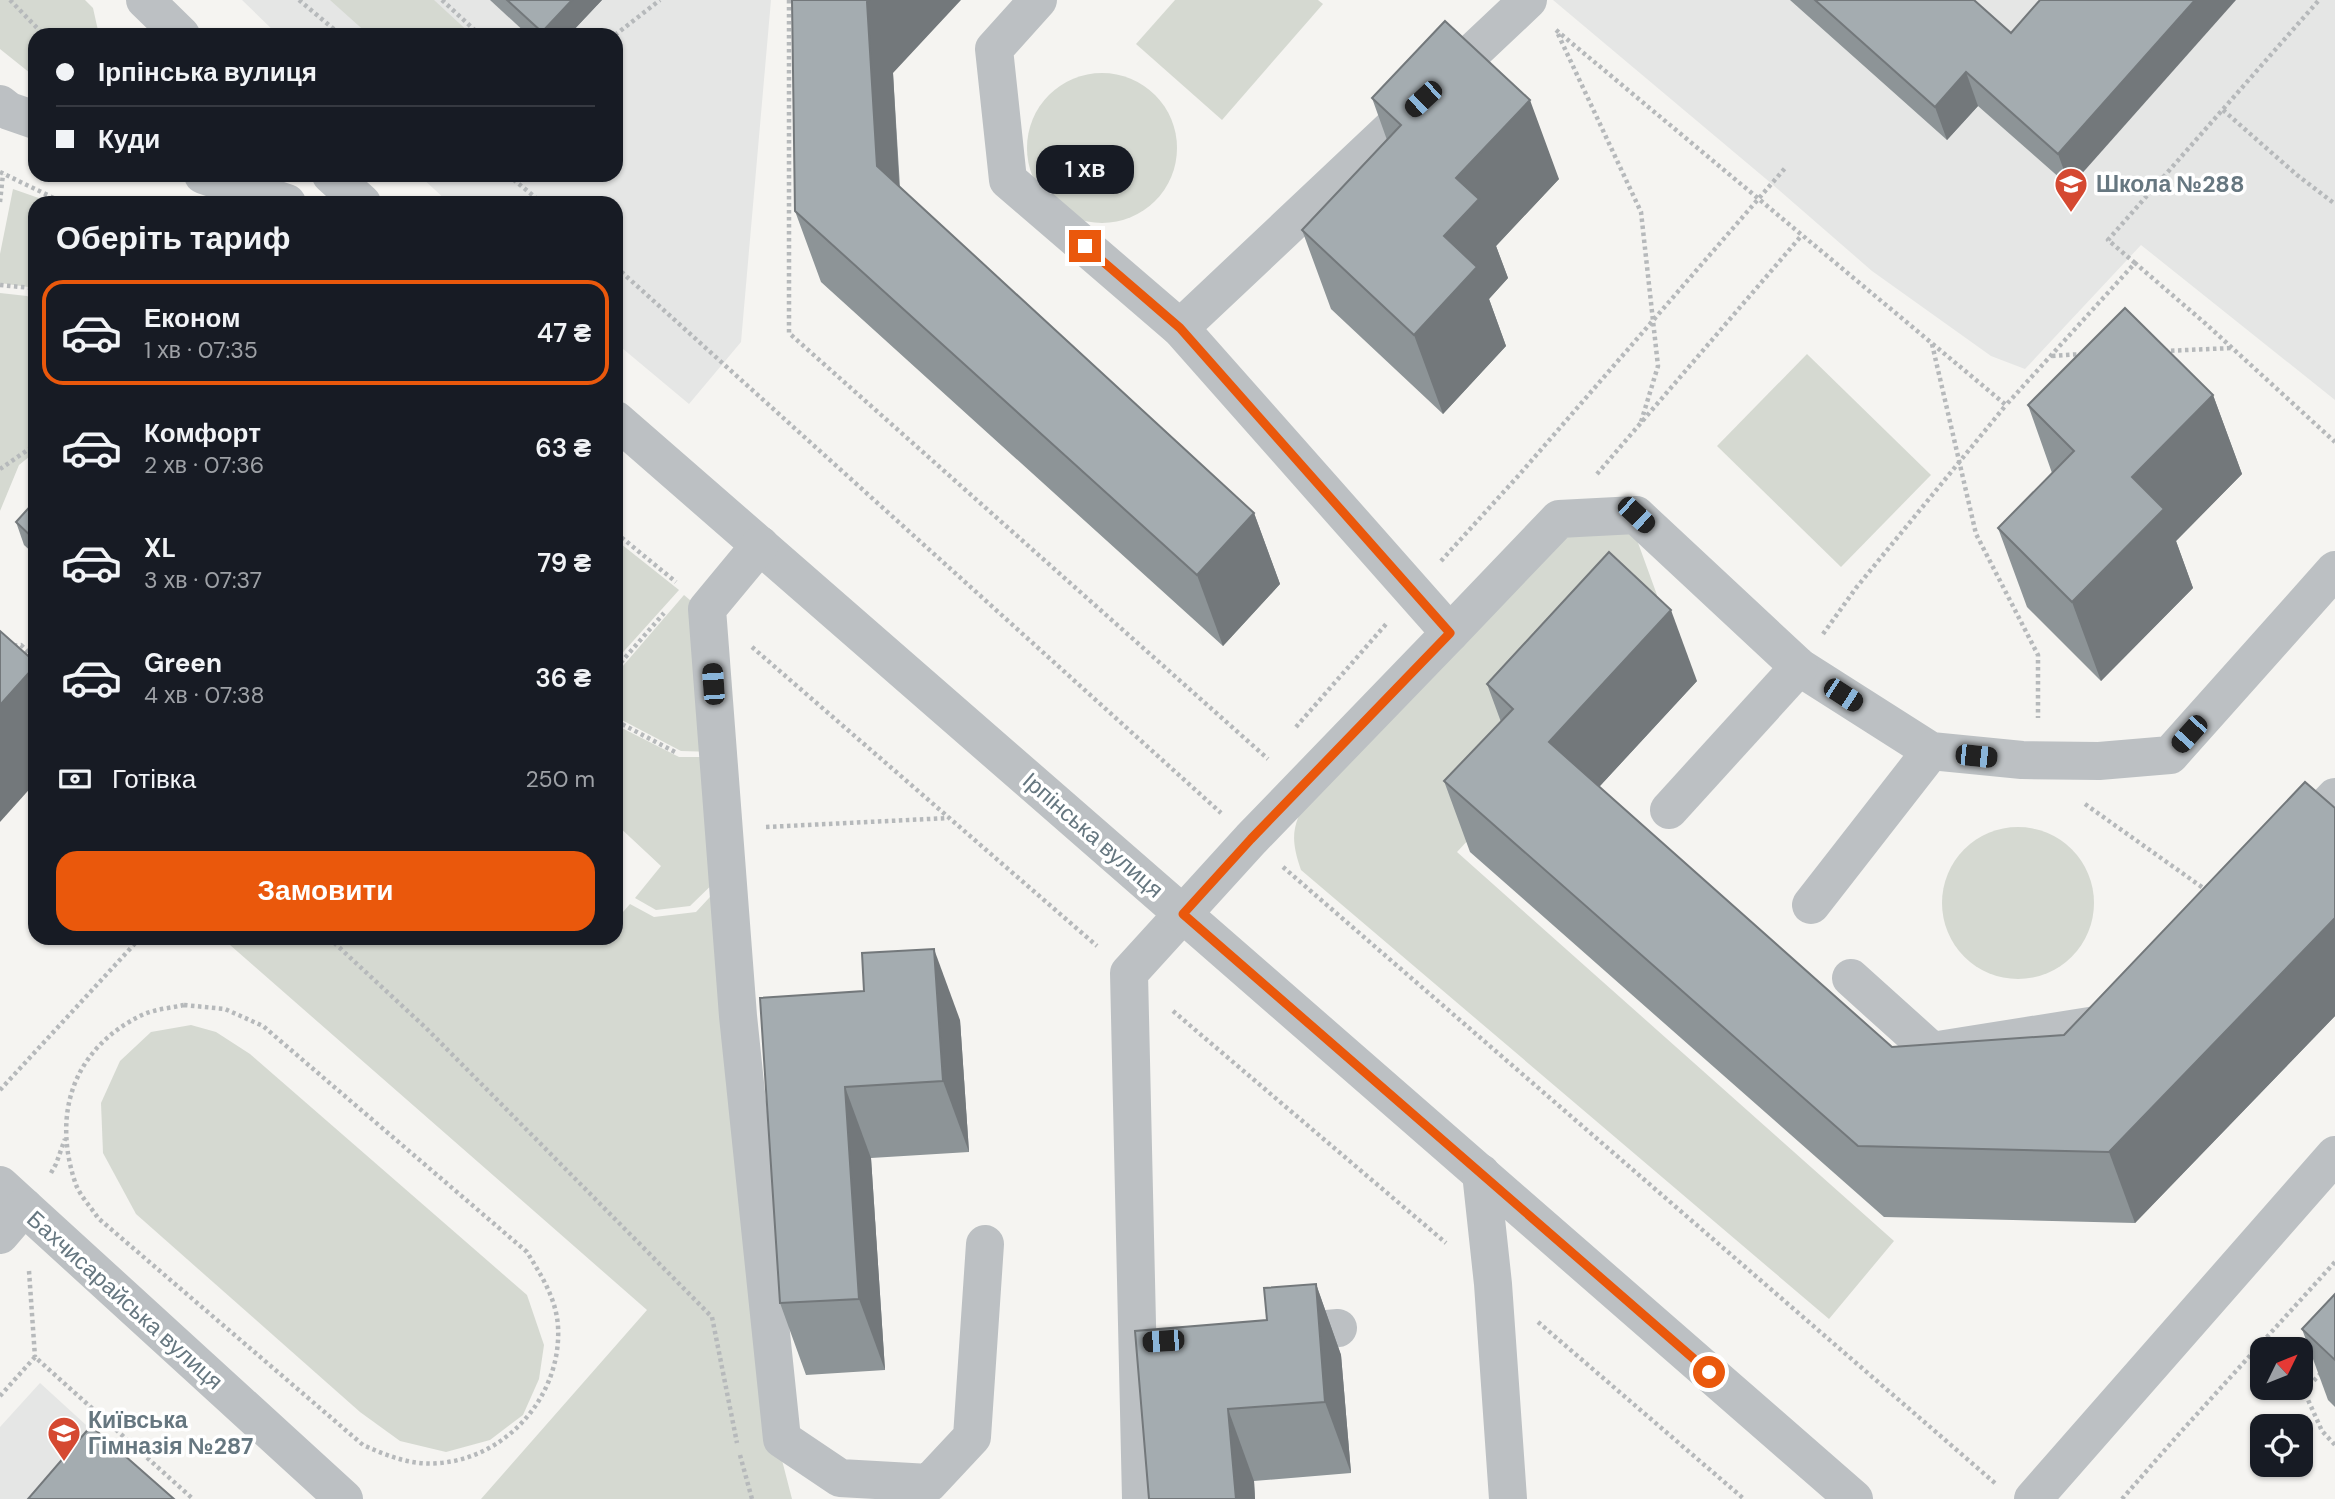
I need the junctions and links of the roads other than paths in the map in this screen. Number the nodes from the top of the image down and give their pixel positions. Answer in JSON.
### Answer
{"nodes":[{"id":1,"x":145,"y":0,"type":"edge"},
{"id":2,"x":1038,"y":0,"type":"edge"},
{"id":3,"x":1526,"y":2,"type":"edge"},
{"id":4,"x":174,"y":28,"type":"edge"},
{"id":5,"x":0,"y":104,"type":"edge"},
{"id":6,"x":28,"y":118,"type":"edge"},
{"id":7,"x":224,"y":182,"type":"edge"},
{"id":8,"x":339,"y":182,"type":"edge"},
{"id":9,"x":267,"y":196,"type":"edge"},
{"id":10,"x":354,"y":196,"type":"edge"},
{"id":11,"x":1180,"y":328,"type":"junction"},
{"id":12,"x":623,"y":426,"type":"edge"},
{"id":13,"x":760,"y":545,"type":"junction"},
{"id":14,"x":2335,"y":570,"type":"edge"},
{"id":15,"x":1450,"y":633,"type":"junction"},
{"id":16,"x":1799,"y":667,"type":"junction"},
{"id":17,"x":1931,"y":751,"type":"junction"},
{"id":18,"x":2335,"y":797,"type":"edge"},
{"id":19,"x":1669,"y":810,"type":"dead end"},
{"id":20,"x":2269,"y":866,"type":"edge"},
{"id":21,"x":1811,"y":905,"type":"dead end"},
{"id":22,"x":1183,"y":914,"type":"junction"},
{"id":23,"x":1851,"y":978,"type":"dead end"},
{"id":24,"x":2149,"y":992,"type":"edge"},
{"id":25,"x":778,"y":1013,"type":"edge"},
{"id":26,"x":737,"y":1016,"type":"junction"},
{"id":27,"x":1481,"y":1173,"type":"junction"},
{"id":28,"x":2330,"y":1174,"type":"edge"},
{"id":29,"x":8,"y":1209,"type":"edge"},
{"id":30,"x":985,"y":1244,"type":"dead end"},
{"id":31,"x":1338,"y":1328,"type":"dead end"},
{"id":32,"x":1244,"y":1335,"type":"edge"},
{"id":33,"x":1178,"y":1340,"type":"edge"},
{"id":34,"x":1138,"y":1343,"type":"junction"},
{"id":35,"x":2020,"y":1496,"type":"edge"},
{"id":36,"x":344,"y":1499,"type":"edge"},
{"id":37,"x":1141,"y":1499,"type":"edge"},
{"id":38,"x":1508,"y":1499,"type":"edge"},
{"id":39,"x":1854,"y":1499,"type":"edge"}],
"edges":[{"from":1,"to":4,"type":"street"},
{"from":2,"to":11,"type":"street"},
{"from":3,"to":11,"type":"street"},
{"from":5,"to":6,"type":"street"},
{"from":7,"to":9,"type":"street"},
{"from":8,"to":10,"type":"street"},
{"from":11,"to":15,"type":"street"},
{"from":12,"to":13,"type":"street","name":"Ірпінська вулиця"},
{"from":13,"to":22,"type":"street","name":"Ірпінська вулиця"},
{"from":13,"to":26,"type":"street"},
{"from":14,"to":17,"type":"street"},
{"from":15,"to":16,"type":"street"},
{"from":15,"to":22,"type":"street"},
{"from":16,"to":17,"type":"street"},
{"from":16,"to":19,"type":"street"},
{"from":17,"to":21,"type":"street"},
{"from":18,"to":20,"type":"street"},
{"from":22,"to":27,"type":"street","name":"Ірпінська вулиця"},
{"from":22,"to":34,"type":"street"},
{"from":23,"to":24,"type":"street"},
{"from":25,"to":26,"type":"street"},
{"from":26,"to":30,"type":"street"},
{"from":27,"to":38,"type":"street"},
{"from":27,"to":39,"type":"street","name":"Ірпінська вулиця"},
{"from":28,"to":35,"type":"street"},
{"from":29,"to":36,"type":"street","name":"Бахчисарайська вулиця"},
{"from":31,"to":32,"type":"street"},
{"from":33,"to":34,"type":"street"},
{"from":34,"to":37,"type":"street"}]}
